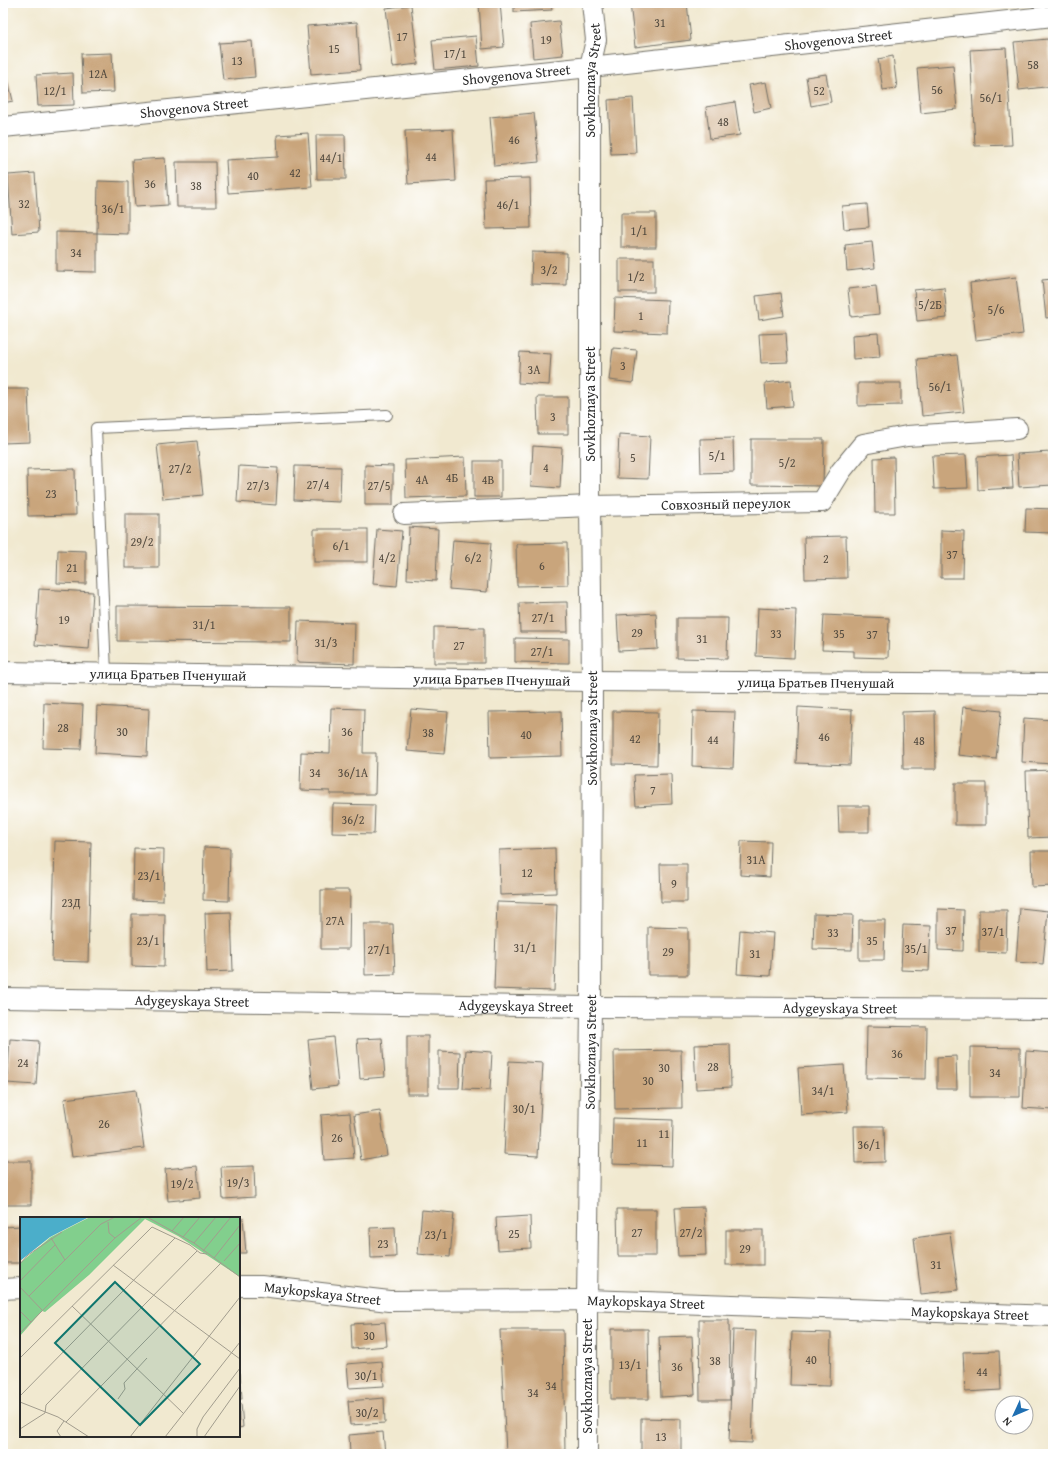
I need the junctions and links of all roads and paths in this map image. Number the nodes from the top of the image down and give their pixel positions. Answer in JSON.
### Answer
{"nodes":[{"id":1,"x":592,"y":3,"type":"edge"},
{"id":2,"x":1053,"y":16,"type":"edge"},
{"id":3,"x":590,"y":67,"type":"junction"},
{"id":4,"x":3,"y":127,"type":"edge"},
{"id":5,"x":387,"y":414,"type":"dead end"},
{"id":6,"x":1017,"y":429,"type":"dead end"},
{"id":7,"x":590,"y":506,"type":"junction"},
{"id":8,"x":404,"y":514,"type":"dead end"},
{"id":9,"x":3,"y":672,"type":"edge"},
{"id":10,"x":106,"y":673,"type":"junction"},
{"id":11,"x":592,"y":681,"type":"junction"},
{"id":12,"x":1053,"y":684,"type":"edge"},
{"id":13,"x":3,"y":998,"type":"edge"},
{"id":14,"x":591,"y":1007,"type":"junction"},
{"id":15,"x":1053,"y":1009,"type":"edge"},
{"id":16,"x":240,"y":1286,"type":"edge"},
{"id":17,"x":20,"y":1288,"type":"edge"},
{"id":18,"x":3,"y":1289,"type":"edge"},
{"id":19,"x":587,"y":1300,"type":"junction"},
{"id":20,"x":1053,"y":1316,"type":"edge"},
{"id":21,"x":587,"y":1454,"type":"edge"}],
"edges":[{"from":1,"to":3,"type":"street","name":"Sovkhoznaya Street"},
{"from":2,"to":3,"type":"street","name":"Shovgenova Street"},
{"from":3,"to":4,"type":"street","name":"Shovgenova Street"},
{"from":3,"to":7,"type":"street","name":"Sovkhoznaya Street"},
{"from":5,"to":10,"type":"lane"},
{"from":6,"to":7,"type":"street","name":"Совхозный переулок"},
{"from":7,"to":8,"type":"street","name":"Совхозный переулок"},
{"from":7,"to":11,"type":"street","name":"Sovkhoznaya Street"},
{"from":9,"to":10,"type":"street","name":"улица Братьев Пченушай"},
{"from":10,"to":11,"type":"street","name":"улица Братьев Пченушай"},
{"from":11,"to":12,"type":"street","name":"улица Братьев Пченушай"},
{"from":11,"to":14,"type":"street","name":"Sovkhoznaya Street"},
{"from":13,"to":14,"type":"street","name":"Adygeyskaya Street"},
{"from":14,"to":15,"type":"street","name":"Adygeyskaya Street"},
{"from":14,"to":19,"type":"street","name":"Sovkhoznaya Street"},
{"from":16,"to":19,"type":"street","name":"Maykopskaya Street"},
{"from":17,"to":18,"type":"street"},
{"from":19,"to":20,"type":"street","name":"Maykopskaya Street"},
{"from":19,"to":21,"type":"street","name":"Sovkhoznaya Street"}]}
